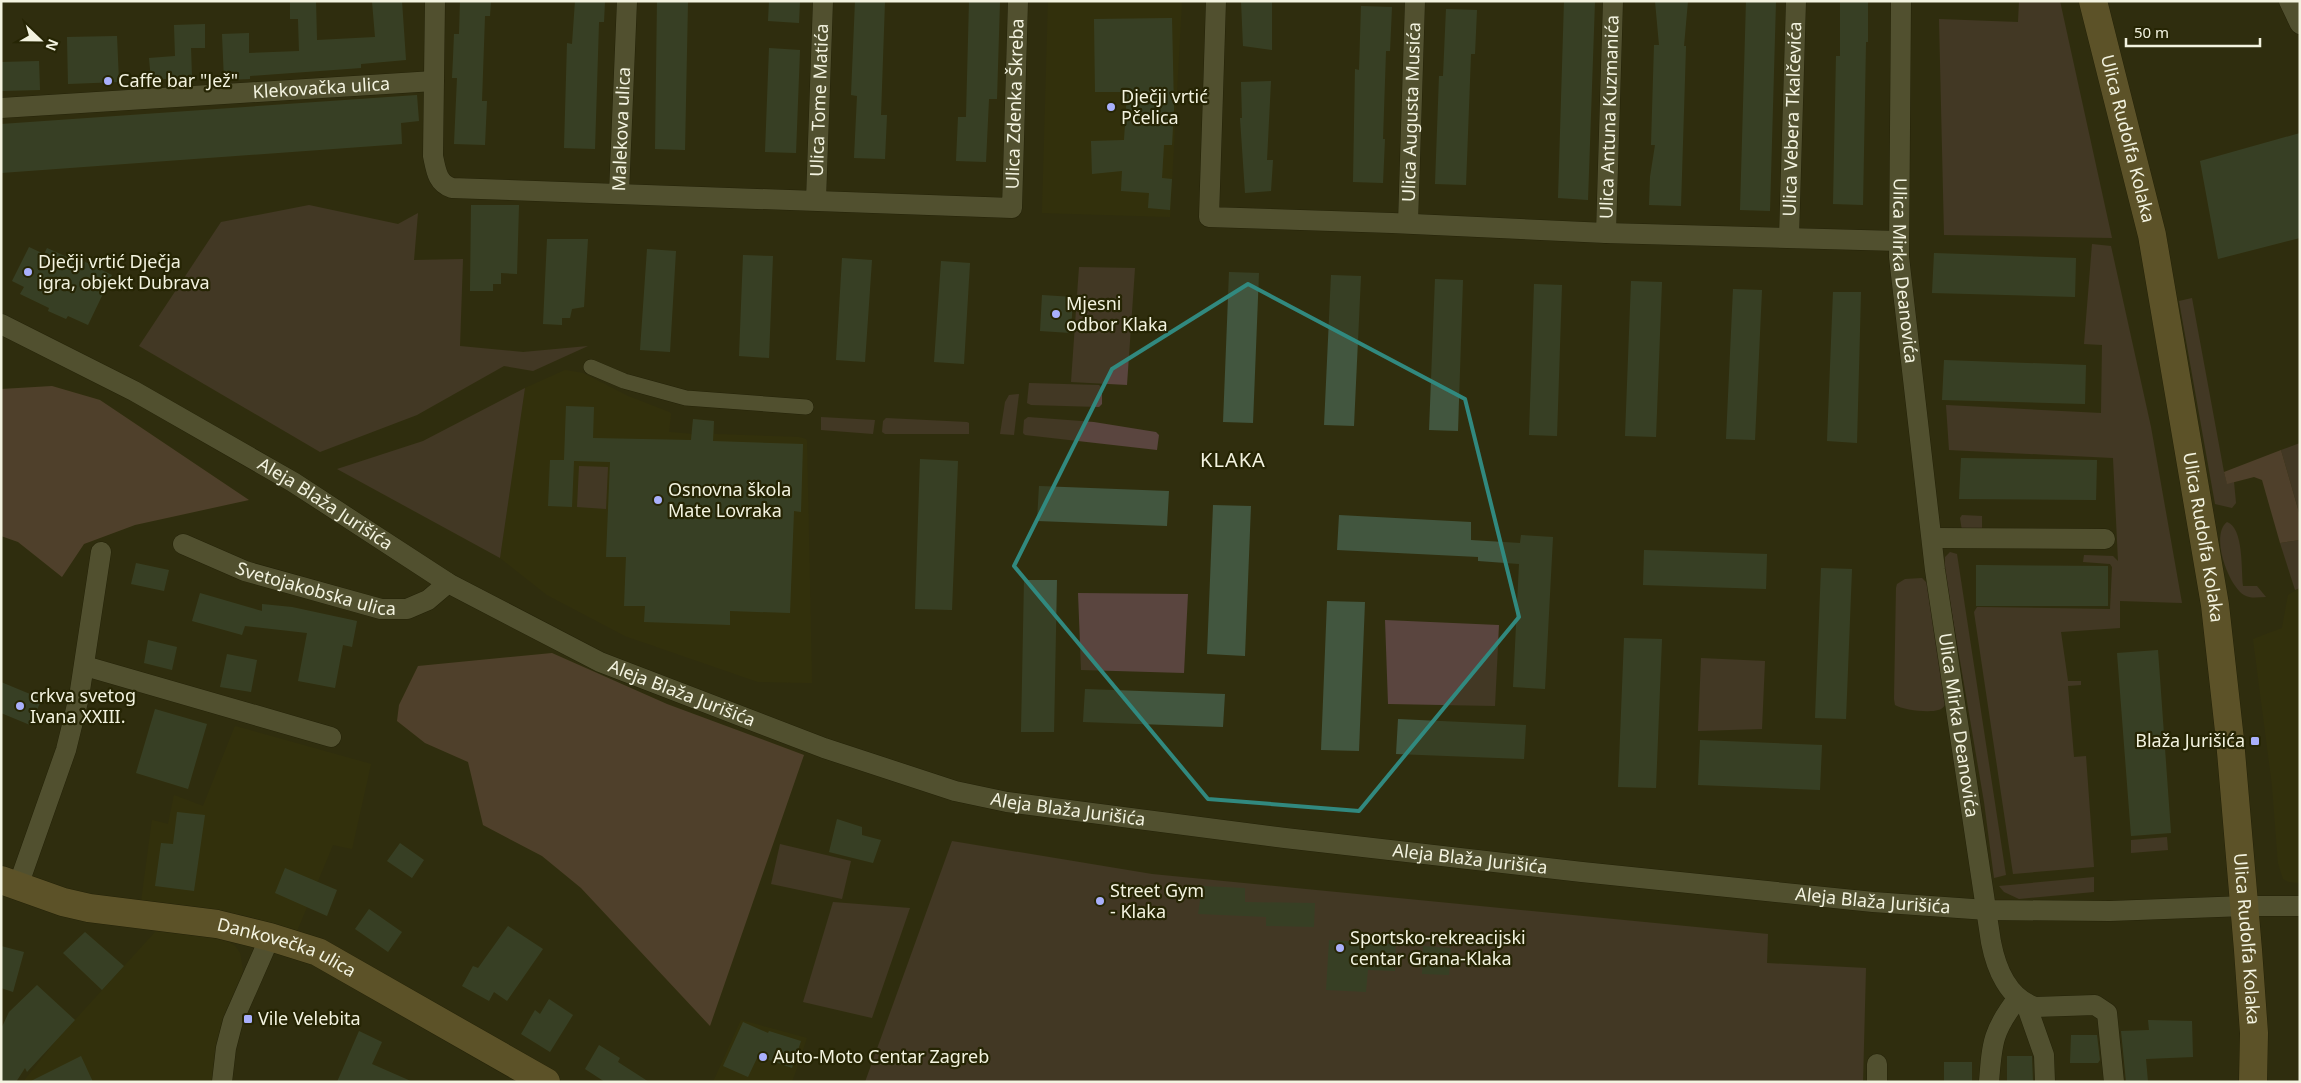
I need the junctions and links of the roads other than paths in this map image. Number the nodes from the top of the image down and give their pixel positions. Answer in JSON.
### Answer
{"nodes":[{"id":1,"x":435,"y":1,"type":"edge"},
{"id":2,"x":627,"y":1,"type":"edge"},
{"id":3,"x":823,"y":1,"type":"edge"},
{"id":4,"x":1018,"y":1,"type":"edge"},
{"id":5,"x":1216,"y":1,"type":"edge"},
{"id":6,"x":1415,"y":1,"type":"edge"},
{"id":7,"x":1613,"y":1,"type":"edge"},
{"id":8,"x":1796,"y":1,"type":"edge"},
{"id":9,"x":1901,"y":1,"type":"edge"},
{"id":10,"x":2093,"y":1,"type":"edge"},
{"id":11,"x":2289,"y":1,"type":"edge"},
{"id":12,"x":2300,"y":24,"type":"edge"},
{"id":13,"x":434,"y":81,"type":"junction"},
{"id":14,"x":1,"y":108,"type":"edge"},
{"id":15,"x":619,"y":193,"type":"junction"},
{"id":16,"x":816,"y":200,"type":"junction"},
{"id":17,"x":1408,"y":223,"type":"junction"},
{"id":18,"x":1606,"y":233,"type":"junction"},
{"id":19,"x":1789,"y":237,"type":"junction"},
{"id":20,"x":1898,"y":241,"type":"junction"},
{"id":21,"x":1,"y":324,"type":"edge"},
{"id":22,"x":591,"y":367,"type":"dead end"},
{"id":23,"x":806,"y":407,"type":"dead end"},
{"id":24,"x":1932,"y":538,"type":"junction"},
{"id":25,"x":2105,"y":539,"type":"dead end"},
{"id":26,"x":182,"y":544,"type":"dead end"},
{"id":27,"x":101,"y":552,"type":"dead end"},
{"id":28,"x":448,"y":583,"type":"junction"},
{"id":29,"x":85,"y":666,"type":"junction"},
{"id":30,"x":332,"y":737,"type":"dead end"},
{"id":31,"x":9,"y":883,"type":"edge"},
{"id":32,"x":2245,"y":906,"type":"junction"},
{"id":33,"x":2300,"y":906,"type":"edge"},
{"id":34,"x":1986,"y":910,"type":"junction"},
{"id":35,"x":270,"y":937,"type":"junction"},
{"id":36,"x":2022,"y":1001,"type":"junction"},
{"id":37,"x":222,"y":1082,"type":"edge"},
{"id":38,"x":546,"y":1082,"type":"edge"},
{"id":39,"x":1989,"y":1082,"type":"edge"},
{"id":40,"x":2045,"y":1082,"type":"edge"},
{"id":41,"x":2114,"y":1082,"type":"edge"},
{"id":42,"x":2254,"y":1082,"type":"edge"}],
"edges":[{"from":1,"to":13,"type":"street"},
{"from":2,"to":15,"type":"street","name":"Malekova ulica"},
{"from":3,"to":16,"type":"street","name":"Ulica Tome Matića"},
{"from":4,"to":16,"type":"street","name":"Ulica Zdenka Škreba"},
{"from":5,"to":17,"type":"street"},
{"from":6,"to":17,"type":"street","name":"Ulica Augusta Musića"},
{"from":7,"to":18,"type":"street","name":"Ulica Antuna Kuzmanića"},
{"from":8,"to":19,"type":"street","name":"Ulica Vebera Tkalčevića"},
{"from":9,"to":20,"type":"street","name":"Ulica Mirka Deanovića"},
{"from":10,"to":32,"type":"main road","name":"Ulica Rudolfa Kolaka"},
{"from":11,"to":12,"type":"street"},
{"from":13,"to":14,"type":"street","name":"Klekovačka ulica"},
{"from":13,"to":15,"type":"street","name":"Malekova ulica"},
{"from":15,"to":16,"type":"street"},
{"from":17,"to":18,"type":"street"},
{"from":18,"to":19,"type":"street"},
{"from":19,"to":20,"type":"street"},
{"from":20,"to":24,"type":"street","name":"Ulica Mirka Deanovića"},
{"from":21,"to":28,"type":"street","name":"Aleja Blaža Jurišića"},
{"from":22,"to":23,"type":"street"},
{"from":24,"to":25,"type":"street"},
{"from":24,"to":34,"type":"street","name":"Ulica Mirka Deanovića"},
{"from":26,"to":28,"type":"street","name":"Svetojakobska ulica"},
{"from":27,"to":29,"type":"street"},
{"from":28,"to":34,"type":"street","name":"Aleja Blaža Jurišića"},
{"from":29,"to":30,"type":"street"},
{"from":29,"to":31,"type":"street"},
{"from":31,"to":35,"type":"main road","name":"Dankovečka ulica"},
{"from":32,"to":33,"type":"street","name":"Aleja Blaža Jurišića"},
{"from":32,"to":34,"type":"street","name":"Aleja Blaža Jurišića"},
{"from":32,"to":42,"type":"main road","name":"Ulica Rudolfa Kolaka"},
{"from":34,"to":36,"type":"street","name":"Ulica Mirka Deanovića"},
{"from":35,"to":37,"type":"street"},
{"from":35,"to":38,"type":"main road","name":"Dankovečka ulica"},
{"from":36,"to":39,"type":"street"},
{"from":36,"to":40,"type":"street","name":"Ulica Mirka Deanovića"},
{"from":36,"to":41,"type":"street"}]}
